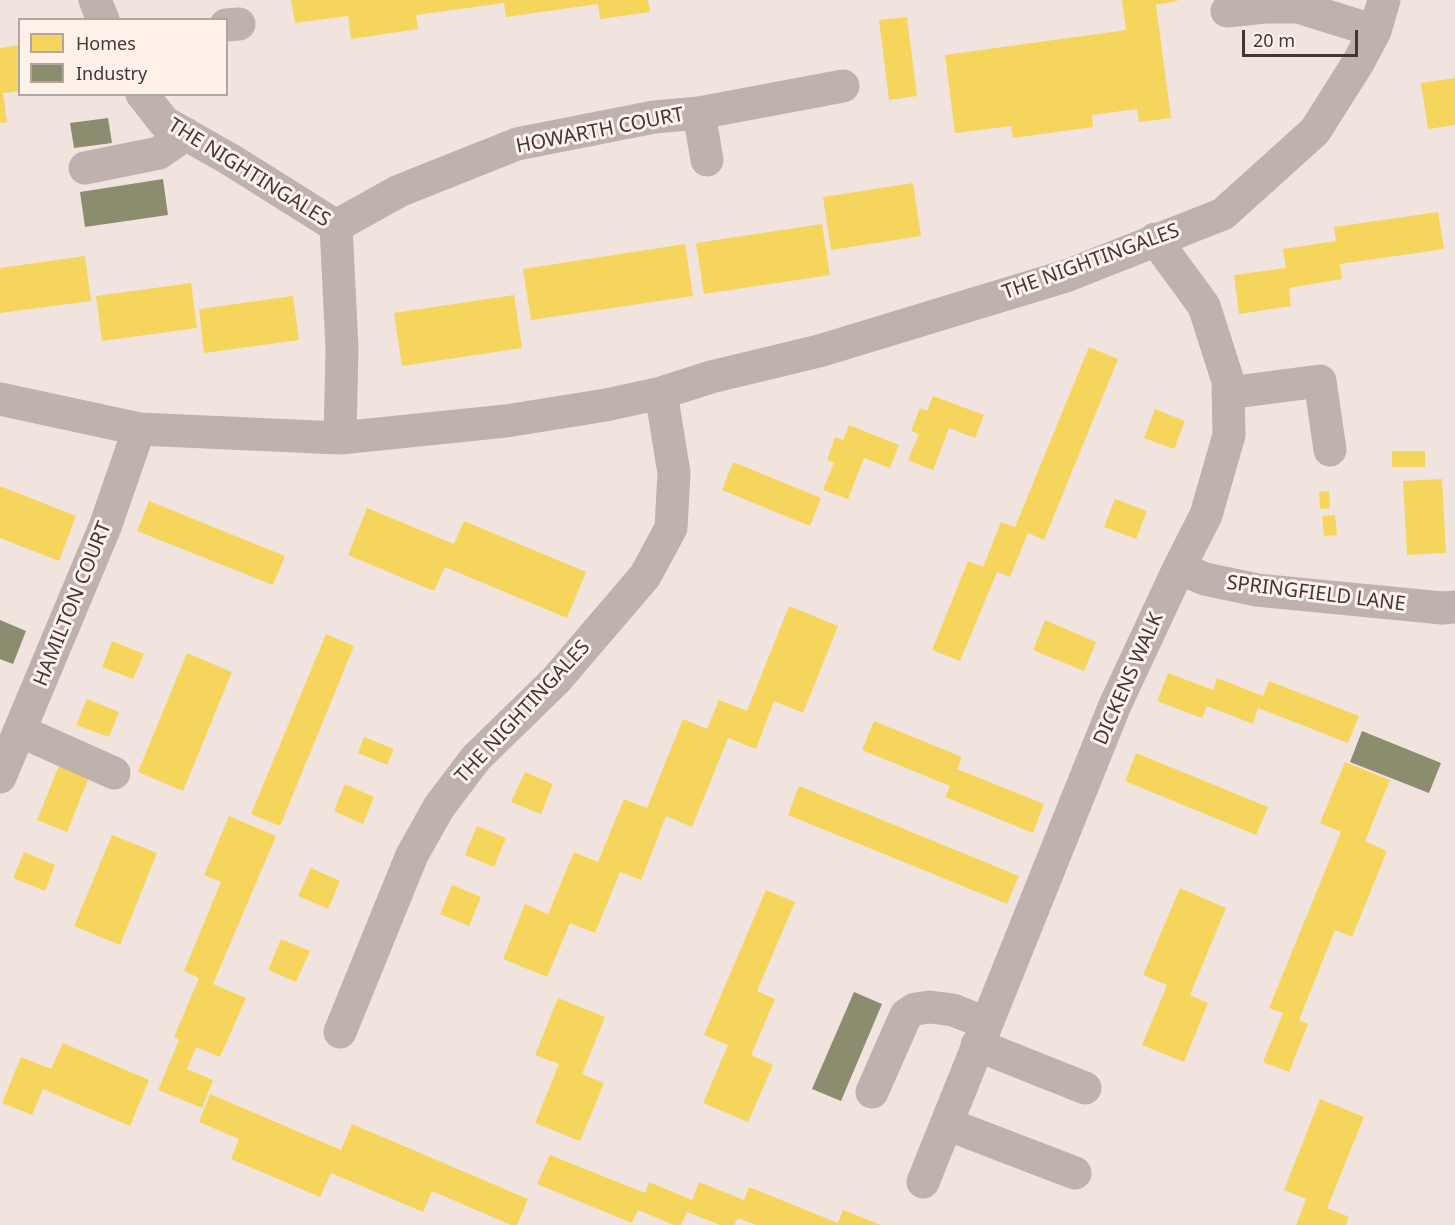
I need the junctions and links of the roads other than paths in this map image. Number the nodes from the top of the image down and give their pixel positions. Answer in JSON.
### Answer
{"nodes":[{"id":1,"x":95,"y":0,"type":"edge"},
{"id":2,"x":1384,"y":0,"type":"edge"},
{"id":3,"x":1227,"y":11,"type":"dead end"},
{"id":4,"x":102,"y":18,"type":"edge"},
{"id":5,"x":1375,"y":31,"type":"junction"},
{"id":6,"x":843,"y":86,"type":"dead end"},
{"id":7,"x":144,"y":96,"type":"edge"},
{"id":8,"x":699,"y":112,"type":"junction"},
{"id":9,"x":186,"y":134,"type":"junction"},
{"id":10,"x":707,"y":160,"type":"dead end"},
{"id":11,"x":85,"y":168,"type":"dead end"},
{"id":12,"x":336,"y":226,"type":"junction"},
{"id":13,"x":1155,"y":239,"type":"junction"},
{"id":14,"x":661,"y":393,"type":"junction"},
{"id":15,"x":1228,"y":393,"type":"junction"},
{"id":16,"x":0,"y":399,"type":"edge"},
{"id":17,"x":139,"y":429,"type":"junction"},
{"id":18,"x":340,"y":438,"type":"junction"},
{"id":19,"x":1330,"y":450,"type":"dead end"},
{"id":20,"x":1179,"y":568,"type":"junction"},
{"id":21,"x":1455,"y":607,"type":"edge"},
{"id":22,"x":20,"y":731,"type":"junction"},
{"id":23,"x":114,"y":773,"type":"dead end"},
{"id":24,"x":0,"y":777,"type":"edge"},
{"id":25,"x":340,"y":1032,"type":"dead end"},
{"id":26,"x":982,"y":1034,"type":"junction"},
{"id":27,"x":1085,"y":1088,"type":"dead end"},
{"id":28,"x":872,"y":1092,"type":"dead end"},
{"id":29,"x":947,"y":1124,"type":"junction"},
{"id":30,"x":1075,"y":1173,"type":"dead end"},
{"id":31,"x":923,"y":1182,"type":"dead end"}],
"edges":[{"from":1,"to":4,"type":"street"},
{"from":2,"to":5,"type":"street","name":"THE NIGHTINGALES"},
{"from":3,"to":5,"type":"street"},
{"from":5,"to":13,"type":"street","name":"THE NIGHTINGALES"},
{"from":6,"to":8,"type":"street","name":"HOWARTH COURT"},
{"from":7,"to":9,"type":"street","name":"THE NIGHTINGALES"},
{"from":8,"to":10,"type":"street"},
{"from":8,"to":12,"type":"street","name":"HOWARTH COURT"},
{"from":9,"to":11,"type":"street"},
{"from":9,"to":12,"type":"street","name":"THE NIGHTINGALES"},
{"from":12,"to":18,"type":"street","name":"THE NIGHTINGALES"},
{"from":13,"to":14,"type":"street","name":"THE NIGHTINGALES"},
{"from":13,"to":15,"type":"street","name":"DICKENS WALK"},
{"from":14,"to":18,"type":"street","name":"THE NIGHTINGALES"},
{"from":14,"to":25,"type":"street","name":"THE NIGHTINGALES"},
{"from":15,"to":19,"type":"street"},
{"from":15,"to":20,"type":"street","name":"DICKENS WALK"},
{"from":16,"to":17,"type":"street","name":"THE NIGHTINGALES"},
{"from":17,"to":18,"type":"street","name":"THE NIGHTINGALES"},
{"from":17,"to":22,"type":"street","name":"HAMILTON COURT"},
{"from":20,"to":21,"type":"street","name":"SPRINGFIELD LANE"},
{"from":20,"to":26,"type":"street","name":"DICKENS WALK"},
{"from":22,"to":23,"type":"street"},
{"from":22,"to":24,"type":"street","name":"HAMILTON COURT"},
{"from":26,"to":27,"type":"street"},
{"from":26,"to":28,"type":"street"},
{"from":26,"to":29,"type":"street","name":"DICKENS WALK"},
{"from":29,"to":30,"type":"street"},
{"from":29,"to":31,"type":"street","name":"DICKENS WALK"}]}
